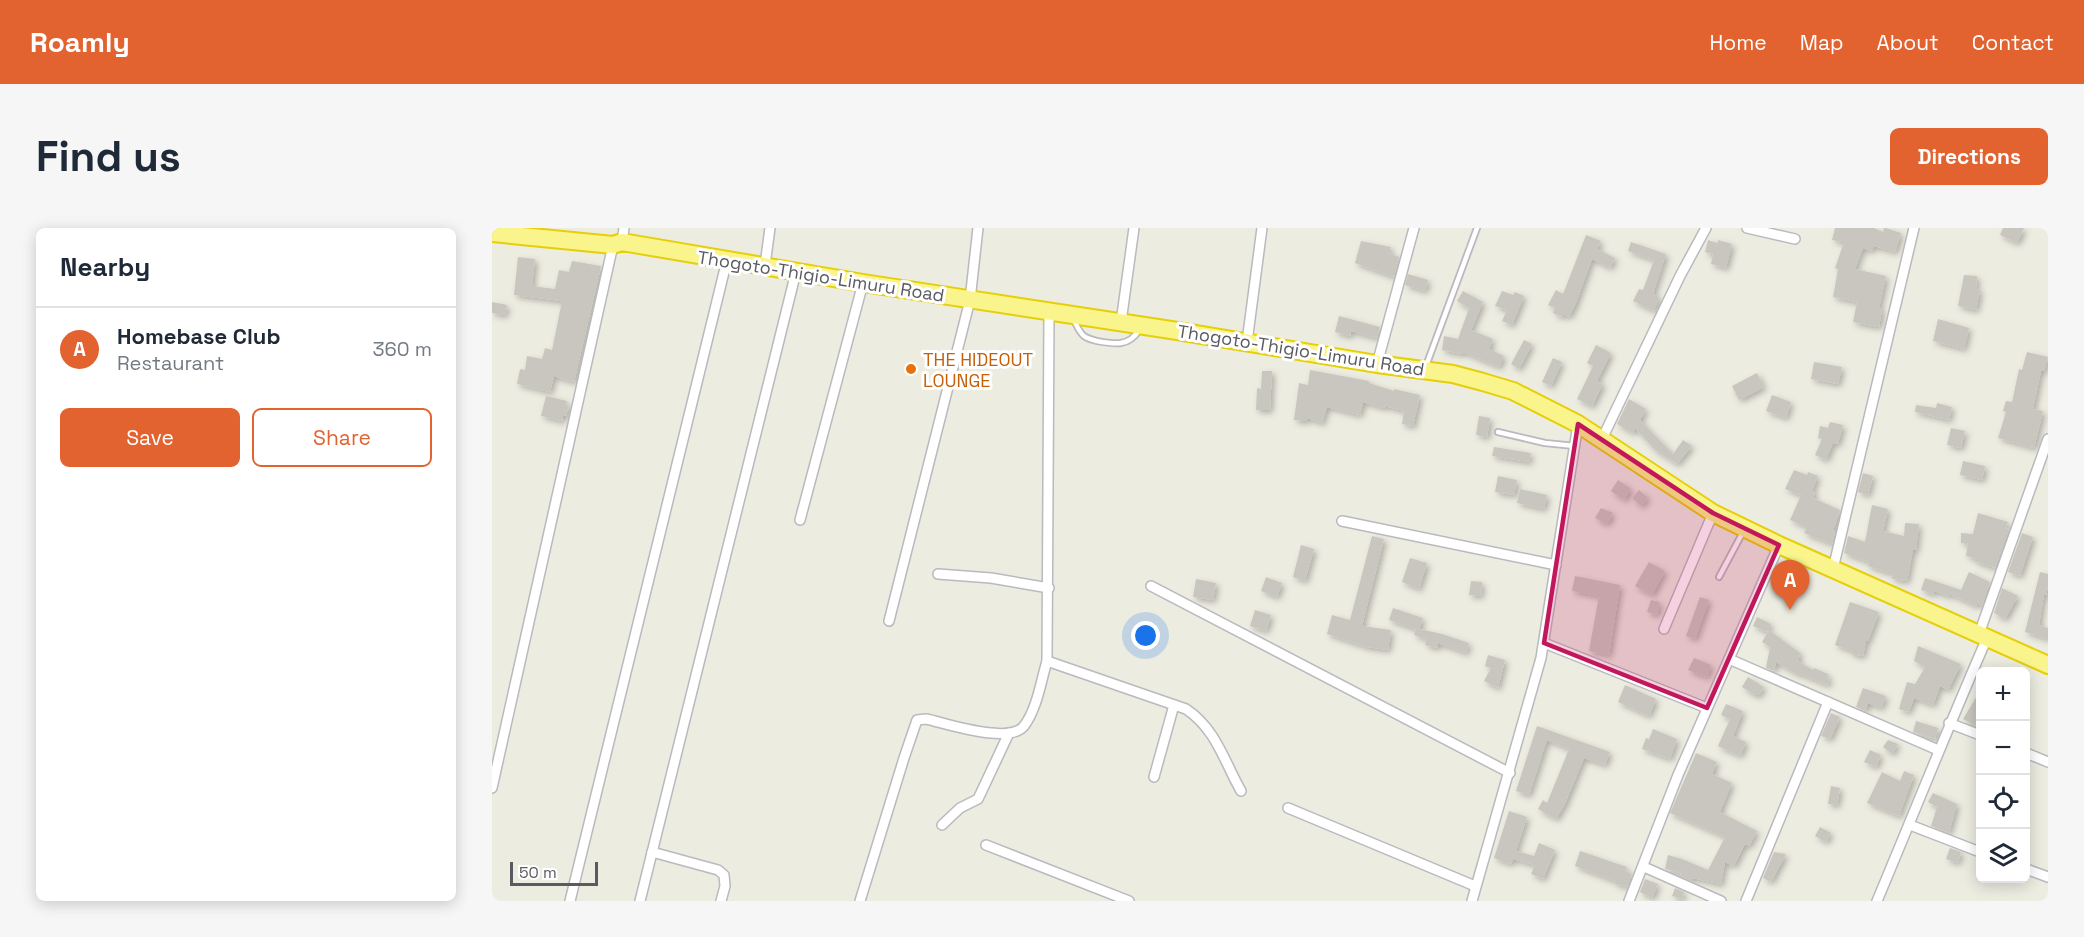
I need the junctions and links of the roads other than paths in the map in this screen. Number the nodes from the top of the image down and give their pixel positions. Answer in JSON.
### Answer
{"nodes":[{"id":1,"x":770,"y":228,"type":"edge"},
{"id":2,"x":978,"y":228,"type":"edge"},
{"id":3,"x":1134,"y":228,"type":"edge"},
{"id":4,"x":1262,"y":228,"type":"edge"},
{"id":5,"x":1414,"y":228,"type":"edge"},
{"id":6,"x":1477,"y":228,"type":"edge"},
{"id":7,"x":1706,"y":228,"type":"edge"},
{"id":8,"x":1747,"y":228,"type":"edge"},
{"id":9,"x":1914,"y":228,"type":"edge"},
{"id":10,"x":492,"y":233,"type":"edge"},
{"id":11,"x":562,"y":234,"type":"edge"},
{"id":12,"x":620,"y":238,"type":"edge"},
{"id":13,"x":1795,"y":239,"type":"dead end"},
{"id":14,"x":727,"y":260,"type":"junction"},
{"id":15,"x":765,"y":265,"type":"junction"},
{"id":16,"x":796,"y":272,"type":"junction"},
{"id":17,"x":863,"y":283,"type":"junction"},
{"id":18,"x":970,"y":300,"type":"junction"},
{"id":19,"x":1049,"y":312,"type":"junction"},
{"id":20,"x":1072,"y":315,"type":"junction"},
{"id":21,"x":1121,"y":322,"type":"junction"},
{"id":22,"x":1142,"y":326,"type":"junction"},
{"id":23,"x":1247,"y":342,"type":"junction"},
{"id":24,"x":1377,"y":364,"type":"junction"},
{"id":25,"x":1424,"y":369,"type":"junction"},
{"id":26,"x":1578,"y":424,"type":"junction"},
{"id":27,"x":1498,"y":432,"type":"dead end"},
{"id":28,"x":1602,"y":439,"type":"junction"},
{"id":29,"x":2048,"y":439,"type":"edge"},
{"id":30,"x":1575,"y":446,"type":"junction"},
{"id":31,"x":1713,"y":513,"type":"junction"},
{"id":32,"x":800,"y":520,"type":"dead end"},
{"id":33,"x":1342,"y":521,"type":"dead end"},
{"id":34,"x":1745,"y":529,"type":"junction"},
{"id":35,"x":1779,"y":545,"type":"junction"},
{"id":36,"x":1556,"y":565,"type":"junction"},
{"id":37,"x":1833,"y":569,"type":"junction"},
{"id":38,"x":938,"y":574,"type":"dead end"},
{"id":39,"x":1719,"y":577,"type":"dead end"},
{"id":40,"x":1151,"y":586,"type":"dead end"},
{"id":41,"x":1049,"y":588,"type":"junction"},
{"id":42,"x":889,"y":621,"type":"dead end"},
{"id":43,"x":1664,"y":629,"type":"dead end"},
{"id":44,"x":1983,"y":636,"type":"junction"},
{"id":45,"x":1544,"y":643,"type":"junction"},
{"id":46,"x":1729,"y":659,"type":"junction"},
{"id":47,"x":1047,"y":661,"type":"junction"},
{"id":48,"x":2048,"y":665,"type":"edge"},
{"id":49,"x":1828,"y":702,"type":"junction"},
{"id":50,"x":1174,"y":705,"type":"junction"},
{"id":51,"x":1707,"y":708,"type":"junction"},
{"id":52,"x":1949,"y":723,"type":"junction"},
{"id":53,"x":1009,"y":733,"type":"junction"},
{"id":54,"x":1976,"y":733,"type":"edge"},
{"id":55,"x":1938,"y":750,"type":"junction"},
{"id":56,"x":2030,"y":755,"type":"edge"},
{"id":57,"x":2048,"y":762,"type":"edge"},
{"id":58,"x":1510,"y":773,"type":"junction"},
{"id":59,"x":1154,"y":777,"type":"dead end"},
{"id":60,"x":492,"y":788,"type":"edge"},
{"id":61,"x":1241,"y":791,"type":"dead end"},
{"id":62,"x":1288,"y":808,"type":"dead end"},
{"id":63,"x":942,"y":825,"type":"dead end"},
{"id":64,"x":1910,"y":825,"type":"junction"},
{"id":65,"x":986,"y":845,"type":"dead end"},
{"id":66,"x":1976,"y":850,"type":"edge"},
{"id":67,"x":652,"y":852,"type":"junction"},
{"id":68,"x":1644,"y":867,"type":"junction"},
{"id":69,"x":2030,"y":871,"type":"edge"},
{"id":70,"x":2048,"y":877,"type":"edge"},
{"id":71,"x":1475,"y":886,"type":"junction"},
{"id":72,"x":570,"y":901,"type":"edge"},
{"id":73,"x":640,"y":901,"type":"edge"},
{"id":74,"x":722,"y":901,"type":"edge"},
{"id":75,"x":860,"y":901,"type":"edge"},
{"id":76,"x":1129,"y":901,"type":"edge"},
{"id":77,"x":1472,"y":901,"type":"edge"},
{"id":78,"x":1629,"y":901,"type":"edge"},
{"id":79,"x":1721,"y":901,"type":"edge"},
{"id":80,"x":1746,"y":901,"type":"edge"},
{"id":81,"x":1877,"y":901,"type":"edge"}],
"edges":[{"from":1,"to":15,"type":"street"},
{"from":2,"to":18,"type":"street"},
{"from":3,"to":21,"type":"street"},
{"from":4,"to":23,"type":"street"},
{"from":5,"to":24,"type":"street"},
{"from":6,"to":25,"type":"lane"},
{"from":7,"to":28,"type":"street"},
{"from":8,"to":13,"type":"street"},
{"from":9,"to":37,"type":"street"},
{"from":10,"to":11,"type":"highway","name":"Thogoto-Thigio-Limuru Road"},
{"from":11,"to":12,"type":"highway","name":"Thogoto-Thigio-Limuru Road"},
{"from":12,"to":14,"type":"highway","name":"Thogoto-Thigio-Limuru Road"},
{"from":12,"to":60,"type":"street"},
{"from":14,"to":15,"type":"highway","name":"Thogoto-Thigio-Limuru Road"},
{"from":14,"to":72,"type":"street"},
{"from":15,"to":16,"type":"highway","name":"Thogoto-Thigio-Limuru Road"},
{"from":16,"to":17,"type":"highway","name":"Thogoto-Thigio-Limuru Road"},
{"from":16,"to":67,"type":"street"},
{"from":17,"to":18,"type":"highway","name":"Thogoto-Thigio-Limuru Road"},
{"from":17,"to":32,"type":"street"},
{"from":18,"to":19,"type":"highway","name":"Thogoto-Thigio-Limuru Road"},
{"from":18,"to":42,"type":"street"},
{"from":19,"to":20,"type":"highway","name":"Thogoto-Thigio-Limuru Road"},
{"from":19,"to":41,"type":"street"},
{"from":20,"to":21,"type":"highway","name":"Thogoto-Thigio-Limuru Road"},
{"from":20,"to":22,"type":"lane"},
{"from":21,"to":22,"type":"highway","name":"Thogoto-Thigio-Limuru Road"},
{"from":22,"to":23,"type":"highway","name":"Thogoto-Thigio-Limuru Road"},
{"from":23,"to":24,"type":"highway","name":"Thogoto-Thigio-Limuru Road"},
{"from":24,"to":25,"type":"highway","name":"Thogoto-Thigio-Limuru Road"},
{"from":25,"to":26,"type":"highway","name":"Thogoto-Thigio-Limuru Road"},
{"from":26,"to":28,"type":"highway","name":"Thogoto-Thigio-Limuru Road"},
{"from":26,"to":30,"type":"street"},
{"from":27,"to":30,"type":"lane"},
{"from":28,"to":31,"type":"highway","name":"Thogoto-Thigio-Limuru Road"},
{"from":29,"to":44,"type":"street"},
{"from":30,"to":36,"type":"street"},
{"from":31,"to":34,"type":"highway","name":"Thogoto-Thigio-Limuru Road"},
{"from":31,"to":43,"type":"street"},
{"from":33,"to":36,"type":"street"},
{"from":34,"to":35,"type":"highway","name":"Thogoto-Thigio-Limuru Road"},
{"from":34,"to":39,"type":"lane"},
{"from":35,"to":37,"type":"highway","name":"Thogoto-Thigio-Limuru Road"},
{"from":35,"to":46,"type":"street"},
{"from":36,"to":45,"type":"street"},
{"from":37,"to":44,"type":"highway","name":"Thogoto-Thigio-Limuru Road"},
{"from":38,"to":41,"type":"street"},
{"from":40,"to":58,"type":"street"},
{"from":41,"to":47,"type":"street"},
{"from":44,"to":48,"type":"highway","name":"Thogoto-Thigio-Limuru Road"},
{"from":44,"to":52,"type":"street"},
{"from":45,"to":51,"type":"street"},
{"from":45,"to":58,"type":"street"},
{"from":46,"to":49,"type":"street"},
{"from":46,"to":51,"type":"street"},
{"from":47,"to":50,"type":"street"},
{"from":47,"to":53,"type":"street"},
{"from":49,"to":55,"type":"street"},
{"from":49,"to":80,"type":"street"},
{"from":50,"to":59,"type":"street"},
{"from":50,"to":61,"type":"street"},
{"from":51,"to":68,"type":"street"},
{"from":52,"to":54,"type":"street"},
{"from":52,"to":55,"type":"street"},
{"from":53,"to":63,"type":"street"},
{"from":53,"to":75,"type":"street"},
{"from":55,"to":64,"type":"street"},
{"from":56,"to":57,"type":"street"},
{"from":58,"to":71,"type":"street"},
{"from":62,"to":71,"type":"street"},
{"from":64,"to":66,"type":"street"},
{"from":64,"to":81,"type":"street"},
{"from":65,"to":76,"type":"street"},
{"from":67,"to":73,"type":"street"},
{"from":67,"to":74,"type":"street"},
{"from":68,"to":78,"type":"street"},
{"from":68,"to":79,"type":"street"},
{"from":69,"to":70,"type":"street"},
{"from":71,"to":77,"type":"street"}]}
